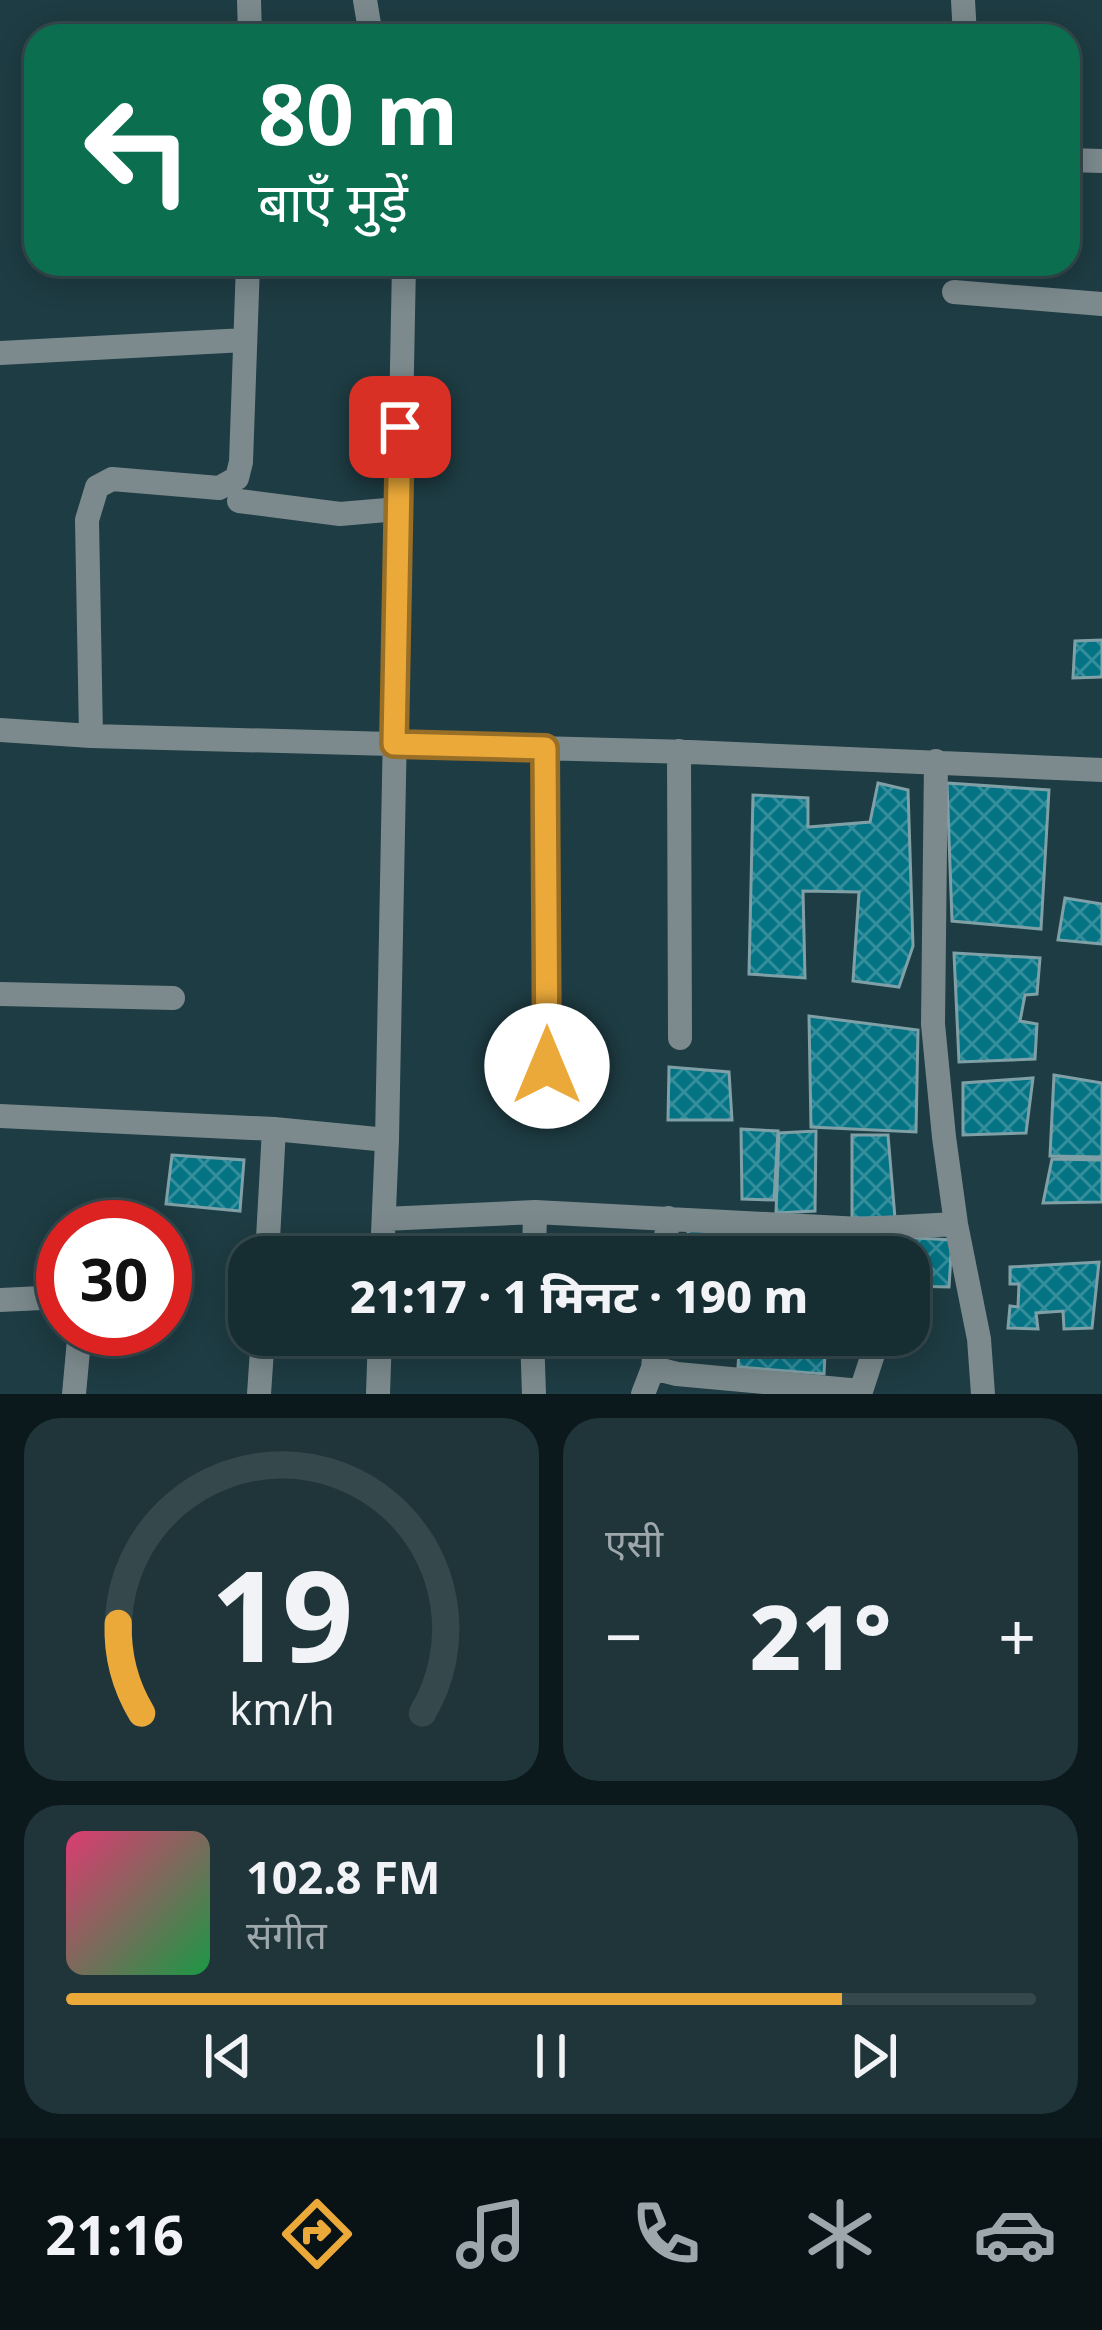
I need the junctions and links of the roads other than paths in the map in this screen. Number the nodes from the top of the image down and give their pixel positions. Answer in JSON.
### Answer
{"nodes":[{"id":1,"x":248,"y":276,"type":"edge"},
{"id":2,"x":404,"y":276,"type":"edge"},
{"id":3,"x":954,"y":292,"type":"dead end"},
{"id":4,"x":1102,"y":304,"type":"edge"},
{"id":5,"x":245,"y":340,"type":"junction"},
{"id":6,"x":0,"y":353,"type":"edge"},
{"id":7,"x":239,"y":501,"type":"dead end"},
{"id":8,"x":398,"y":509,"type":"junction"},
{"id":9,"x":0,"y":730,"type":"edge"},
{"id":10,"x":91,"y":736,"type":"junction"},
{"id":11,"x":394,"y":744,"type":"junction"},
{"id":12,"x":545,"y":748,"type":"junction"},
{"id":13,"x":679,"y":751,"type":"junction"},
{"id":14,"x":936,"y":761,"type":"junction"},
{"id":15,"x":1102,"y":770,"type":"edge"},
{"id":16,"x":0,"y":994,"type":"edge"},
{"id":17,"x":173,"y":998,"type":"dead end"},
{"id":18,"x":680,"y":1038,"type":"dead end"},
{"id":19,"x":547,"y":1066,"type":"dead end"},
{"id":20,"x":0,"y":1116,"type":"edge"},
{"id":21,"x":274,"y":1129,"type":"junction"},
{"id":22,"x":387,"y":1140,"type":"junction"},
{"id":23,"x":535,"y":1212,"type":"junction"},
{"id":24,"x":668,"y":1217,"type":"junction"},
{"id":25,"x":384,"y":1220,"type":"junction"},
{"id":26,"x":956,"y":1224,"type":"junction"},
{"id":27,"x":861,"y":1229,"type":"junction"},
{"id":28,"x":268,"y":1236,"type":"edge"},
{"id":29,"x":383,"y":1236,"type":"edge"},
{"id":30,"x":534,"y":1236,"type":"edge"},
{"id":31,"x":666,"y":1236,"type":"edge"},
{"id":32,"x":862,"y":1236,"type":"edge"},
{"id":33,"x":36,"y":1298,"type":"edge"},
{"id":34,"x":0,"y":1300,"type":"edge"},
{"id":35,"x":78,"y":1356,"type":"edge"},
{"id":36,"x":261,"y":1356,"type":"edge"},
{"id":37,"x":379,"y":1356,"type":"edge"},
{"id":38,"x":533,"y":1356,"type":"edge"},
{"id":39,"x":654,"y":1356,"type":"edge"},
{"id":40,"x":872,"y":1356,"type":"edge"},
{"id":41,"x":653,"y":1368,"type":"junction"},
{"id":42,"x":74,"y":1394,"type":"edge"},
{"id":43,"x":259,"y":1394,"type":"edge"},
{"id":44,"x":378,"y":1394,"type":"edge"},
{"id":45,"x":534,"y":1394,"type":"edge"},
{"id":46,"x":644,"y":1394,"type":"edge"},
{"id":47,"x":983,"y":1394,"type":"edge"}],
"edges":[{"from":1,"to":5,"type":"street"},
{"from":2,"to":8,"type":"street"},
{"from":3,"to":4,"type":"street"},
{"from":5,"to":6,"type":"street"},
{"from":5,"to":10,"type":"street"},
{"from":7,"to":8,"type":"street"},
{"from":8,"to":11,"type":"street"},
{"from":9,"to":10,"type":"street"},
{"from":10,"to":11,"type":"street"},
{"from":11,"to":12,"type":"street"},
{"from":11,"to":22,"type":"street"},
{"from":12,"to":13,"type":"street"},
{"from":12,"to":19,"type":"street"},
{"from":13,"to":14,"type":"street"},
{"from":13,"to":18,"type":"street"},
{"from":14,"to":15,"type":"street"},
{"from":14,"to":26,"type":"street"},
{"from":16,"to":17,"type":"street"},
{"from":20,"to":21,"type":"street"},
{"from":21,"to":22,"type":"street"},
{"from":21,"to":28,"type":"street"},
{"from":22,"to":25,"type":"street"},
{"from":23,"to":24,"type":"street"},
{"from":23,"to":25,"type":"street"},
{"from":23,"to":30,"type":"street"},
{"from":24,"to":27,"type":"street"},
{"from":24,"to":31,"type":"street"},
{"from":25,"to":29,"type":"street"},
{"from":26,"to":27,"type":"street"},
{"from":26,"to":47,"type":"street"},
{"from":27,"to":32,"type":"street"},
{"from":33,"to":34,"type":"street"},
{"from":35,"to":42,"type":"street"},
{"from":36,"to":43,"type":"street"},
{"from":37,"to":44,"type":"street"},
{"from":38,"to":45,"type":"street"},
{"from":39,"to":41,"type":"street"},
{"from":40,"to":41,"type":"street"},
{"from":41,"to":46,"type":"street"}]}
